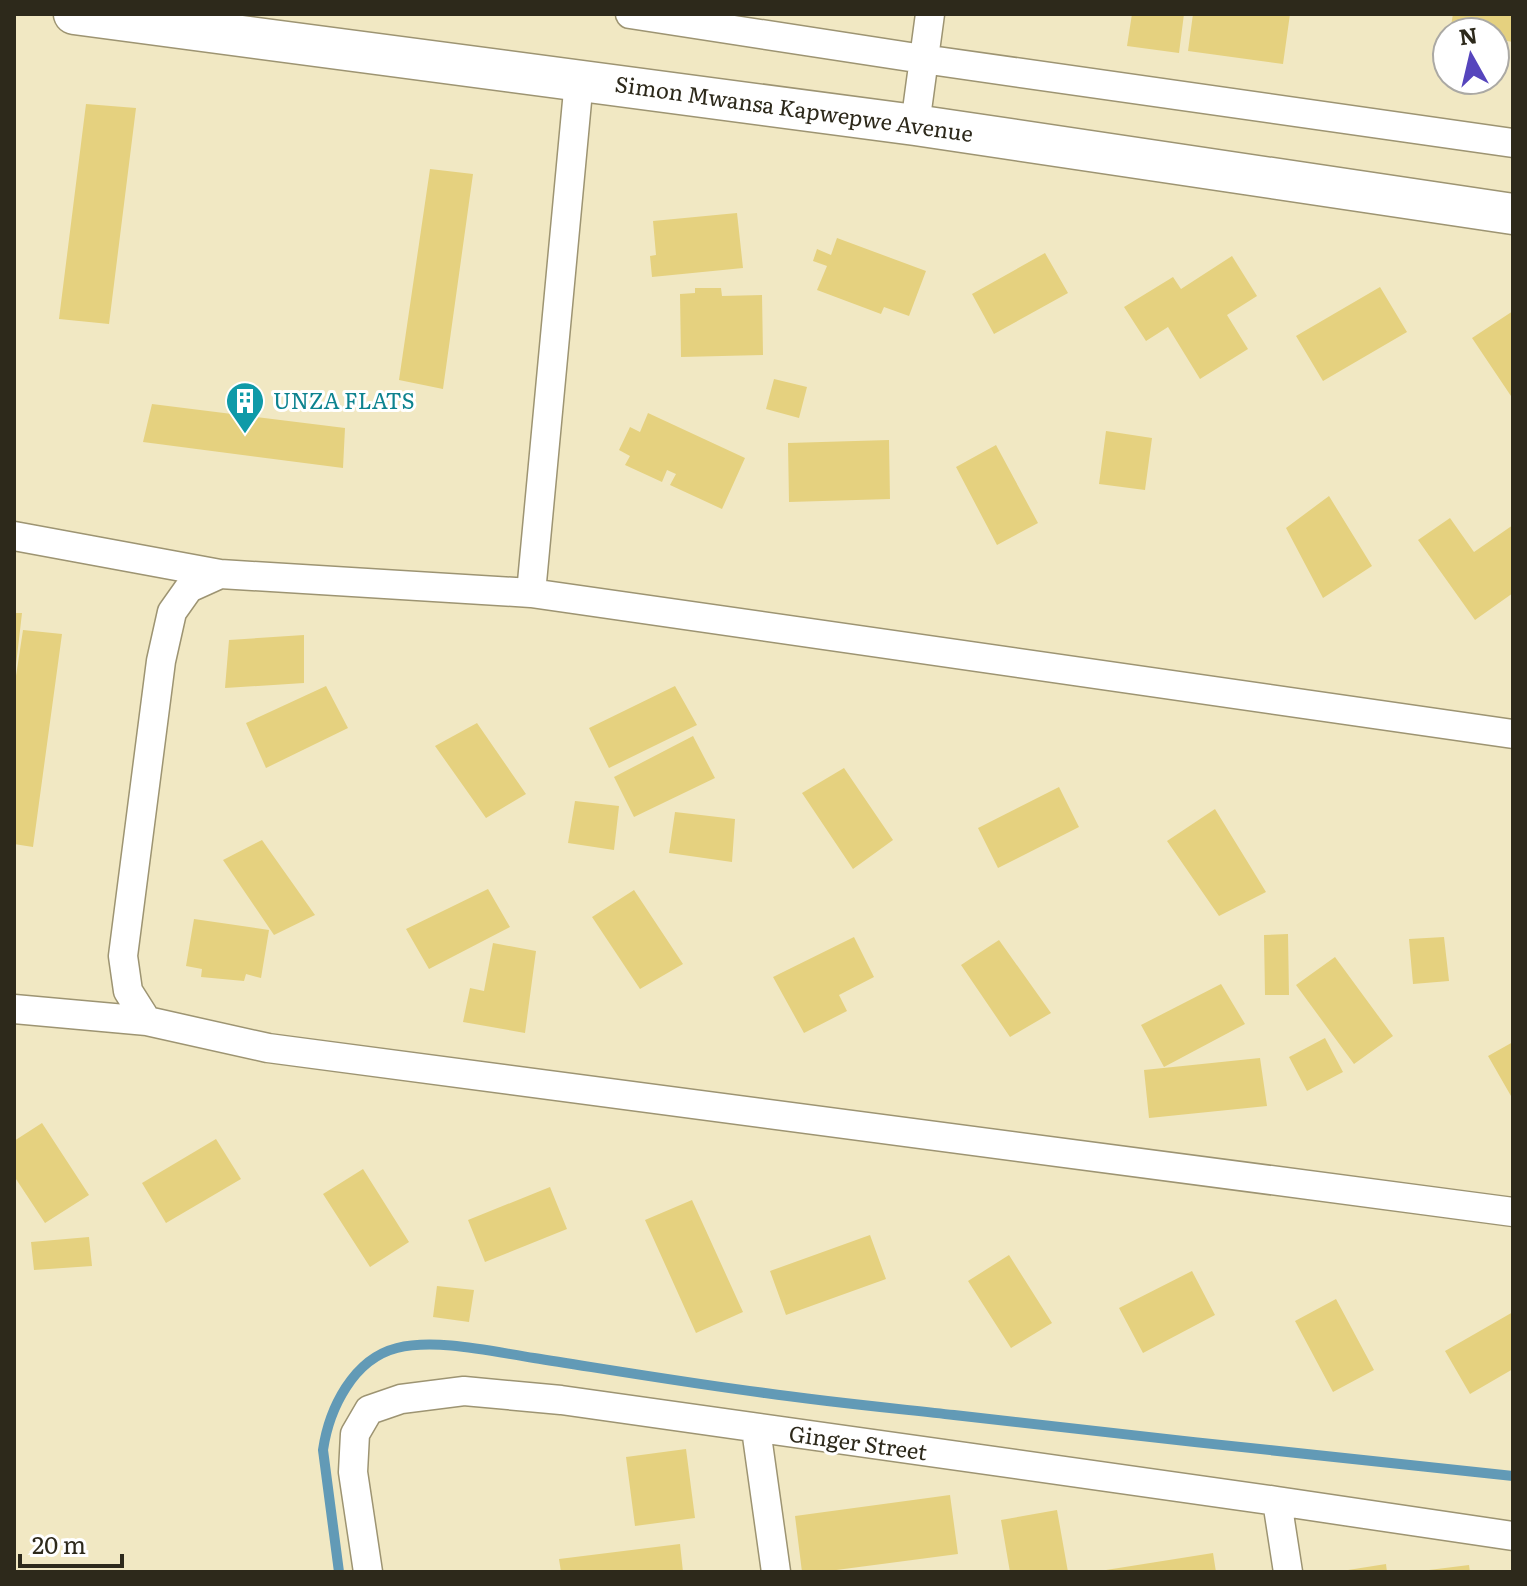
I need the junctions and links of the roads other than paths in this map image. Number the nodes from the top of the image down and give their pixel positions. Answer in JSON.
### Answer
{"nodes":[{"id":1,"x":74,"y":14,"type":"edge"},
{"id":2,"x":630,"y":14,"type":"edge"},
{"id":3,"x":930,"y":14,"type":"edge"},
{"id":4,"x":923,"y":59,"type":"junction"},
{"id":5,"x":579,"y":80,"type":"junction"},
{"id":6,"x":915,"y":125,"type":"junction"},
{"id":7,"x":1513,"y":143,"type":"edge"},
{"id":8,"x":1513,"y":214,"type":"edge"},
{"id":9,"x":14,"y":536,"type":"edge"},
{"id":10,"x":220,"y":574,"type":"junction"},
{"id":11,"x":531,"y":593,"type":"junction"},
{"id":12,"x":1513,"y":734,"type":"edge"},
{"id":13,"x":14,"y":1009,"type":"edge"},
{"id":14,"x":147,"y":1021,"type":"junction"},
{"id":15,"x":1513,"y":1212,"type":"edge"},
{"id":16,"x":756,"y":1429,"type":"junction"},
{"id":17,"x":1277,"y":1501,"type":"junction"},
{"id":18,"x":1513,"y":1536,"type":"edge"},
{"id":19,"x":368,"y":1572,"type":"edge"},
{"id":20,"x":776,"y":1572,"type":"edge"},
{"id":21,"x":1288,"y":1572,"type":"edge"}],
"edges":[{"from":1,"to":5,"type":"main road","name":"Simon Mwansa Kapwepwe Avenue"},
{"from":2,"to":4,"type":"street"},
{"from":3,"to":4,"type":"street"},
{"from":4,"to":6,"type":"street"},
{"from":4,"to":7,"type":"street"},
{"from":5,"to":6,"type":"main road","name":"Simon Mwansa Kapwepwe Avenue"},
{"from":5,"to":11,"type":"street"},
{"from":6,"to":8,"type":"main road","name":"Simon Mwansa Kapwepwe Avenue"},
{"from":9,"to":10,"type":"street"},
{"from":10,"to":11,"type":"street"},
{"from":10,"to":14,"type":"street"},
{"from":11,"to":12,"type":"street"},
{"from":13,"to":14,"type":"street"},
{"from":14,"to":15,"type":"street"},
{"from":16,"to":17,"type":"street","name":"Ginger Street"},
{"from":16,"to":19,"type":"street","name":"Ginger Street"},
{"from":16,"to":20,"type":"street"},
{"from":17,"to":18,"type":"street","name":"Ginger Street"},
{"from":17,"to":21,"type":"street"}]}
